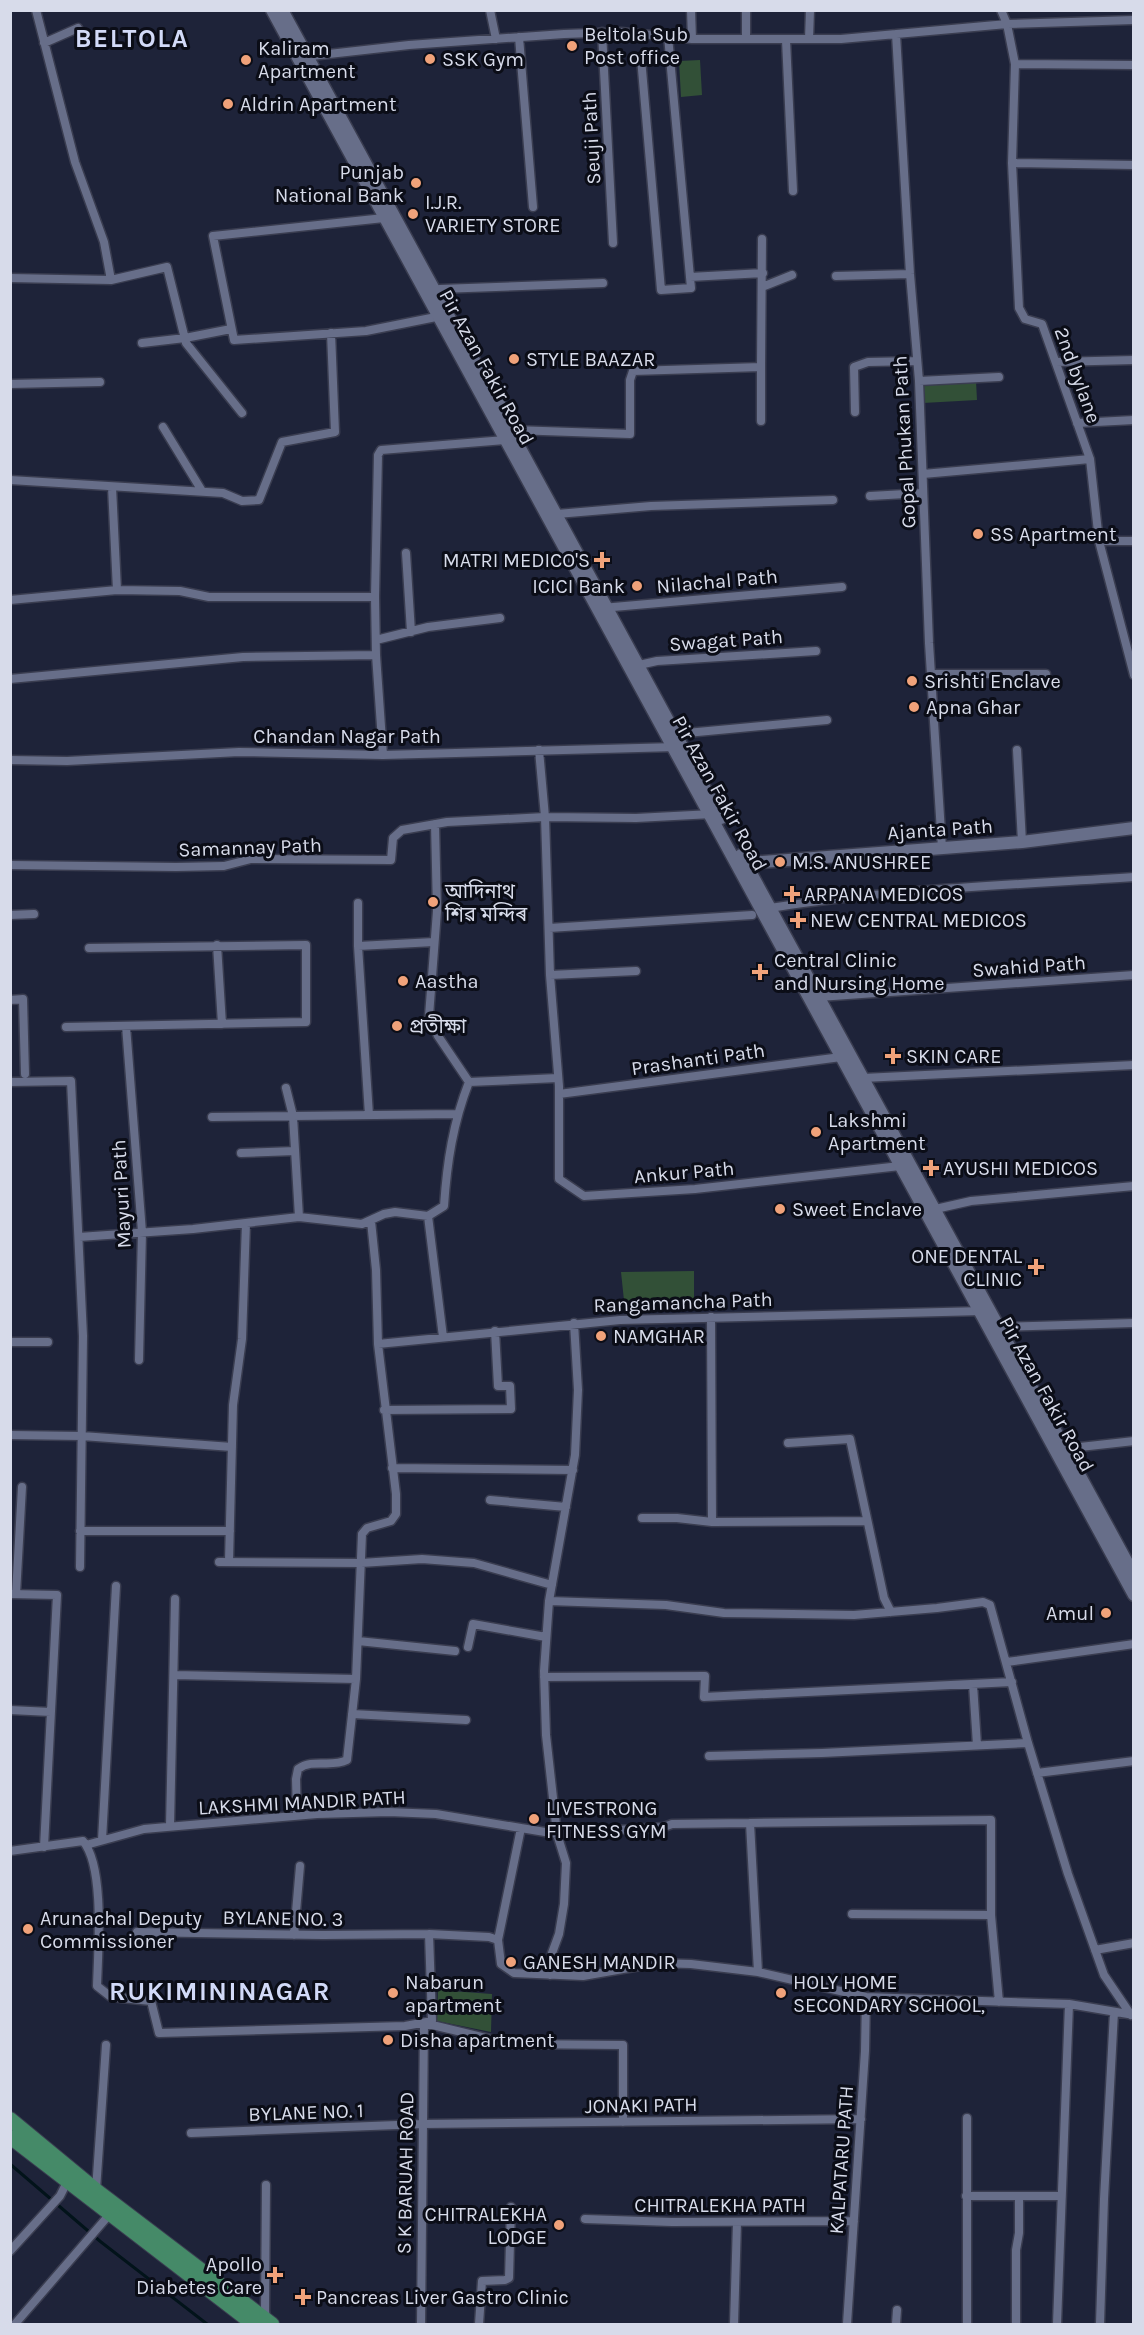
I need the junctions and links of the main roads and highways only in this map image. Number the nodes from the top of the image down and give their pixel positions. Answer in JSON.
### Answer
{"nodes":[{"id":1,"x":272,"y":10,"type":"edge"},
{"id":2,"x":282,"y":10,"type":"edge"},
{"id":3,"x":302,"y":57,"type":"junction"},
{"id":4,"x":443,"y":315,"type":"junction"},
{"id":5,"x":552,"y":516,"type":"junction"},
{"id":6,"x":601,"y":608,"type":"junction"},
{"id":7,"x":678,"y":747,"type":"junction"},
{"id":8,"x":1134,"y":828,"type":"edge"},
{"id":9,"x":743,"y":862,"type":"junction"},
{"id":10,"x":930,"y":1211,"type":"junction"},
{"id":11,"x":984,"y":1311,"type":"junction"},
{"id":12,"x":1134,"y":1575,"type":"edge"},
{"id":13,"x":1134,"y":1595,"type":"edge"},
{"id":14,"x":10,"y":2119,"type":"edge"},
{"id":15,"x":10,"y":2137,"type":"edge"},
{"id":16,"x":264,"y":2323,"type":"edge"}],
"edges":[{"from":1,"to":3,"type":"main road","name":"Pir Azan Fakir Road"},
{"from":2,"to":3,"type":"main road","name":"Pir Azan Fakir Road"},
{"from":3,"to":4,"type":"main road","name":"Pir Azan Fakir Road"},
{"from":3,"to":4,"type":"main road","name":"Pir Azan Fakir Road"},
{"from":4,"to":5,"type":"main road","name":"Pir Azan Fakir Road"},
{"from":4,"to":5,"type":"main road","name":"Pir Azan Fakir Road"},
{"from":5,"to":6,"type":"main road","name":"Pir Azan Fakir Road"},
{"from":6,"to":7,"type":"main road","name":"Pir Azan Fakir Road"},
{"from":6,"to":7,"type":"main road","name":"Pir Azan Fakir Road"},
{"from":7,"to":9,"type":"main road","name":"Pir Azan Fakir Road"},
{"from":8,"to":9,"type":"main road","name":"Ajanta Path"},
{"from":9,"to":10,"type":"main road","name":"Pir Azan Fakir Road"},
{"from":9,"to":10,"type":"main road","name":"Pir Azan Fakir Road"},
{"from":10,"to":11,"type":"main road","name":"Pir Azan Fakir Road"},
{"from":11,"to":12,"type":"main road","name":"Pir Azan Fakir Road"},
{"from":11,"to":13,"type":"main road","name":"Pir Azan Fakir Road"},
{"from":14,"to":16,"type":"main road"},
{"from":15,"to":16,"type":"main road"}]}
